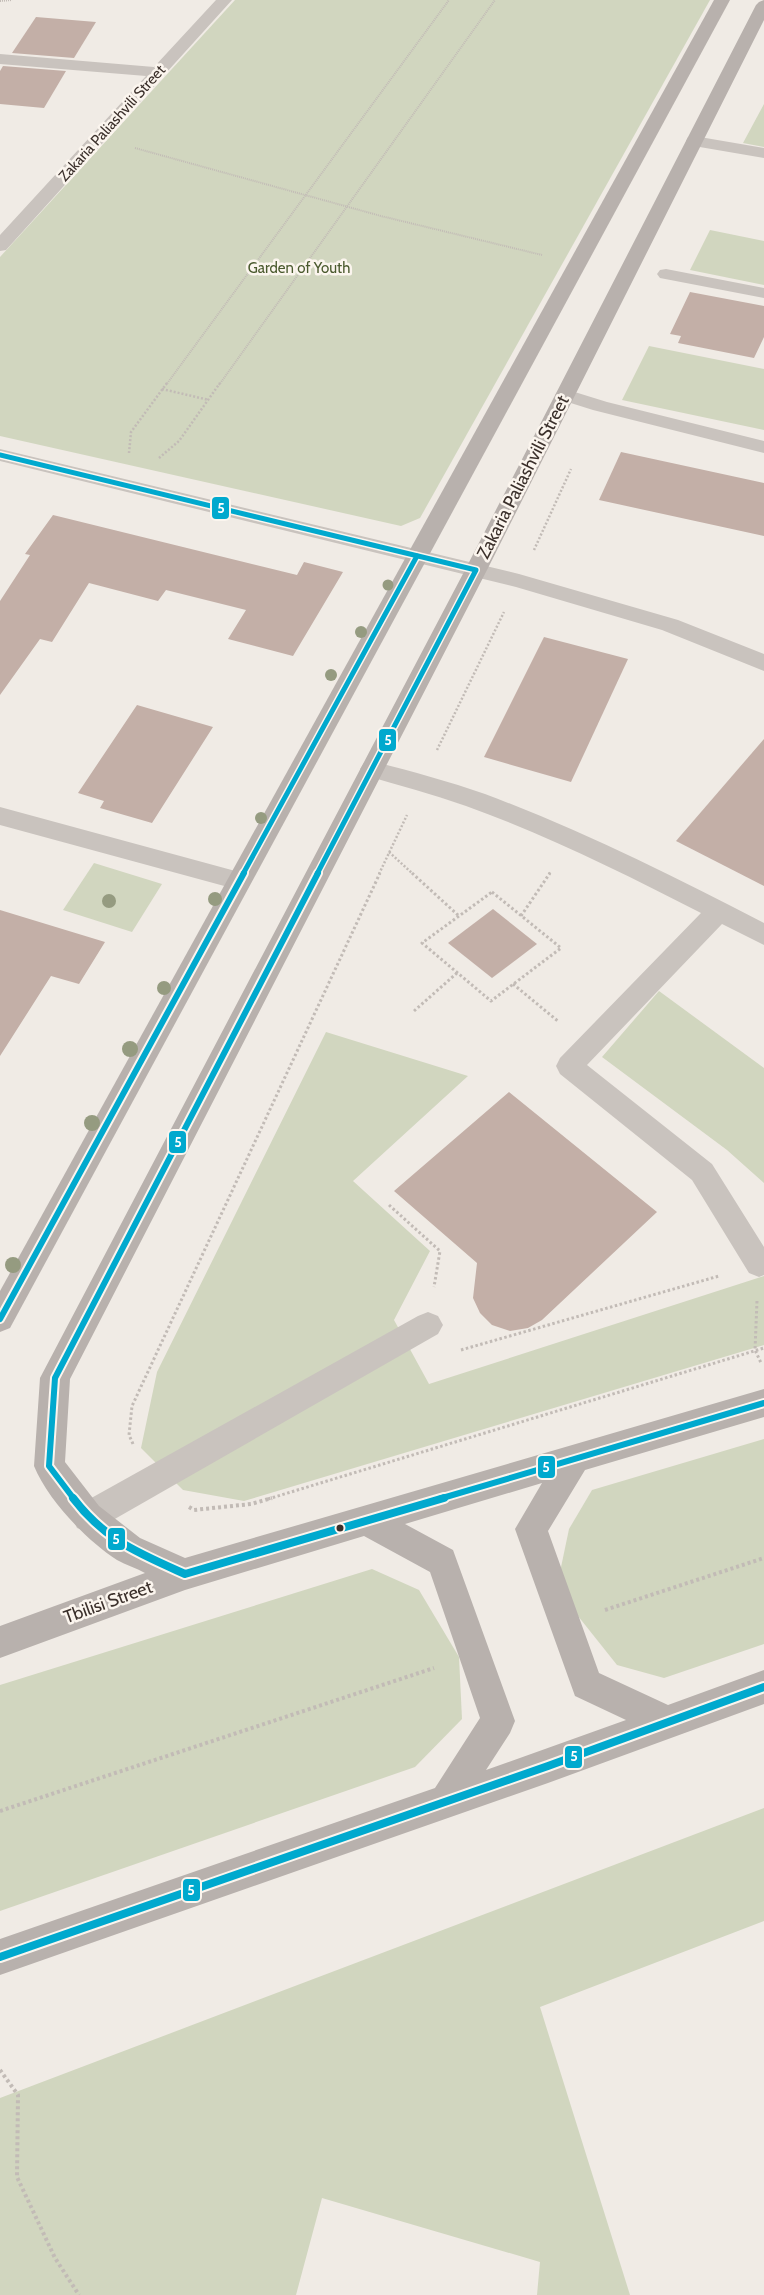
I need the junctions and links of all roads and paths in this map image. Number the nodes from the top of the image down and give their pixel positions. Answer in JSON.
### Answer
{"nodes":[{"id":1,"x":12,"y":0,"type":"edge"},
{"id":2,"x":224,"y":0,"type":"edge"},
{"id":3,"x":449,"y":0,"type":"edge"},
{"id":4,"x":495,"y":0,"type":"edge"},
{"id":5,"x":0,"y":2,"type":"edge"},
{"id":6,"x":745,"y":6,"type":"edge"},
{"id":7,"x":0,"y":44,"type":"edge"},
{"id":8,"x":0,"y":59,"type":"edge"},
{"id":9,"x":19,"y":60,"type":"junction"},
{"id":10,"x":158,"y":72,"type":"junction"},
{"id":11,"x":104,"y":131,"type":"junction"},
{"id":12,"x":694,"y":141,"type":"junction"},
{"id":13,"x":764,"y":153,"type":"edge"},
{"id":14,"x":305,"y":195,"type":"junction"},
{"id":15,"x":348,"y":206,"type":"junction"},
{"id":16,"x":0,"y":246,"type":"edge"},
{"id":17,"x":578,"y":263,"type":"junction"},
{"id":18,"x":666,"y":274,"type":"dead end"},
{"id":19,"x":764,"y":293,"type":"edge"},
{"id":20,"x":162,"y":389,"type":"junction"},
{"id":21,"x":565,"y":395,"type":"junction"},
{"id":22,"x":209,"y":400,"type":"junction"},
{"id":23,"x":764,"y":447,"type":"edge"},
{"id":24,"x":0,"y":455,"type":"edge"},
{"id":25,"x":126,"y":486,"type":"junction"},
{"id":26,"x":417,"y":556,"type":"junction"},
{"id":27,"x":476,"y":570,"type":"junction"},
{"id":28,"x":764,"y":663,"type":"edge"},
{"id":29,"x":372,"y":769,"type":"junction"},
{"id":30,"x":0,"y":816,"type":"edge"},
{"id":31,"x":572,"y":838,"type":"junction"},
{"id":32,"x":389,"y":852,"type":"dead end"},
{"id":33,"x":239,"y":881,"type":"junction"},
{"id":34,"x":718,"y":911,"type":"junction"},
{"id":35,"x":459,"y":916,"type":"junction"},
{"id":36,"x":521,"y":916,"type":"junction"},
{"id":37,"x":764,"y":935,"type":"edge"},
{"id":38,"x":457,"y":973,"type":"junction"},
{"id":39,"x":513,"y":984,"type":"junction"},
{"id":40,"x":414,"y":1011,"type":"dead end"},
{"id":41,"x":588,"y":1046,"type":"junction"},
{"id":42,"x":389,"y":1205,"type":"dead end"},
{"id":43,"x":759,"y":1264,"type":"junction"},
{"id":44,"x":0,"y":1319,"type":"edge"},
{"id":45,"x":428,"y":1325,"type":"junction"},
{"id":46,"x":764,"y":1348,"type":"edge"},
{"id":47,"x":755,"y":1350,"type":"junction"},
{"id":48,"x":764,"y":1368,"type":"edge"},
{"id":49,"x":764,"y":1403,"type":"edge"},
{"id":50,"x":575,"y":1459,"type":"junction"},
{"id":51,"x":148,"y":1483,"type":"junction"},
{"id":52,"x":88,"y":1517,"type":"junction"},
{"id":53,"x":367,"y":1520,"type":"junction"},
{"id":54,"x":764,"y":1558,"type":"edge"},
{"id":55,"x":185,"y":1574,"type":"junction"},
{"id":56,"x":564,"y":1624,"type":"junction"},
{"id":57,"x":0,"y":1642,"type":"edge"},
{"id":58,"x":476,"y":1654,"type":"junction"},
{"id":59,"x":764,"y":1687,"type":"edge"},
{"id":60,"x":666,"y":1722,"type":"junction"},
{"id":61,"x":446,"y":1802,"type":"junction"},
{"id":62,"x":0,"y":1811,"type":"edge"},
{"id":63,"x":0,"y":1957,"type":"edge"},
{"id":64,"x":0,"y":2070,"type":"edge"},
{"id":65,"x":79,"y":2295,"type":"edge"}],
"edges":[{"from":1,"to":5,"type":"path"},
{"from":2,"to":10,"type":"street","name":"Zakaria Paliashvili Street"},
{"from":3,"to":14,"type":"path"},
{"from":4,"to":15,"type":"path"},
{"from":6,"to":12,"type":"main road","name":"Zakaria Paliashvili Street"},
{"from":6,"to":17,"type":"main road","name":"Zakaria Paliashvili Street"},
{"from":7,"to":9,"type":"street"},
{"from":8,"to":9,"type":"street"},
{"from":9,"to":10,"type":"street"},
{"from":10,"to":11,"type":"street","name":"Zakaria Paliashvili Street"},
{"from":11,"to":14,"type":"path"},
{"from":11,"to":16,"type":"street","name":"Zakaria Paliashvili Street"},
{"from":12,"to":13,"type":"street"},
{"from":12,"to":21,"type":"main road","name":"Zakaria Paliashvili Street"},
{"from":14,"to":15,"type":"path"},
{"from":14,"to":20,"type":"path"},
{"from":15,"to":17,"type":"path"},
{"from":15,"to":22,"type":"path"},
{"from":17,"to":26,"type":"main road","name":"Zakaria Paliashvili Street"},
{"from":18,"to":19,"type":"street"},
{"from":20,"to":22,"type":"path"},
{"from":20,"to":25,"type":"path"},
{"from":21,"to":23,"type":"street"},
{"from":21,"to":27,"type":"main road","name":"Zakaria Paliashvili Street"},
{"from":22,"to":25,"type":"path"},
{"from":24,"to":25,"type":"street"},
{"from":25,"to":26,"type":"street"},
{"from":26,"to":27,"type":"street"},
{"from":26,"to":33,"type":"main road","name":"Zakaria Paliashvili Street"},
{"from":27,"to":28,"type":"street"},
{"from":27,"to":29,"type":"main road","name":"Zakaria Paliashvili Street"},
{"from":29,"to":31,"type":"street"},
{"from":29,"to":52,"type":"main road","name":"Zakaria Paliashvili Street"},
{"from":30,"to":33,"type":"street"},
{"from":31,"to":34,"type":"street"},
{"from":31,"to":36,"type":"path"},
{"from":32,"to":35,"type":"path"},
{"from":33,"to":44,"type":"main road","name":"Zakaria Paliashvili Street"},
{"from":34,"to":37,"type":"street"},
{"from":34,"to":41,"type":"street"},
{"from":35,"to":36,"type":"path"},
{"from":35,"to":38,"type":"path"},
{"from":36,"to":39,"type":"path"},
{"from":38,"to":39,"type":"path"},
{"from":38,"to":40,"type":"path"},
{"from":39,"to":41,"type":"path"},
{"from":41,"to":43,"type":"street"},
{"from":42,"to":45,"type":"path"},
{"from":43,"to":45,"type":"path"},
{"from":43,"to":47,"type":"path"},
{"from":45,"to":51,"type":"street"},
{"from":46,"to":47,"type":"path"},
{"from":47,"to":48,"type":"path"},
{"from":47,"to":51,"type":"path"},
{"from":49,"to":50,"type":"main road","name":"Tbilisi Street"},
{"from":50,"to":53,"type":"main road","name":"Tbilisi Street"},
{"from":50,"to":56,"type":"main road"},
{"from":51,"to":52,"type":"street"},
{"from":52,"to":55,"type":"main road","name":"Zakaria Paliashvili Street"},
{"from":53,"to":55,"type":"main road","name":"Tbilisi Street"},
{"from":53,"to":58,"type":"main road"},
{"from":54,"to":56,"type":"path"},
{"from":55,"to":57,"type":"main road","name":"Tbilisi Street"},
{"from":56,"to":60,"type":"main road"},
{"from":58,"to":61,"type":"main road"},
{"from":58,"to":62,"type":"path"},
{"from":59,"to":60,"type":"main road"},
{"from":60,"to":61,"type":"main road"},
{"from":61,"to":63,"type":"main road"},
{"from":64,"to":65,"type":"path"}]}
